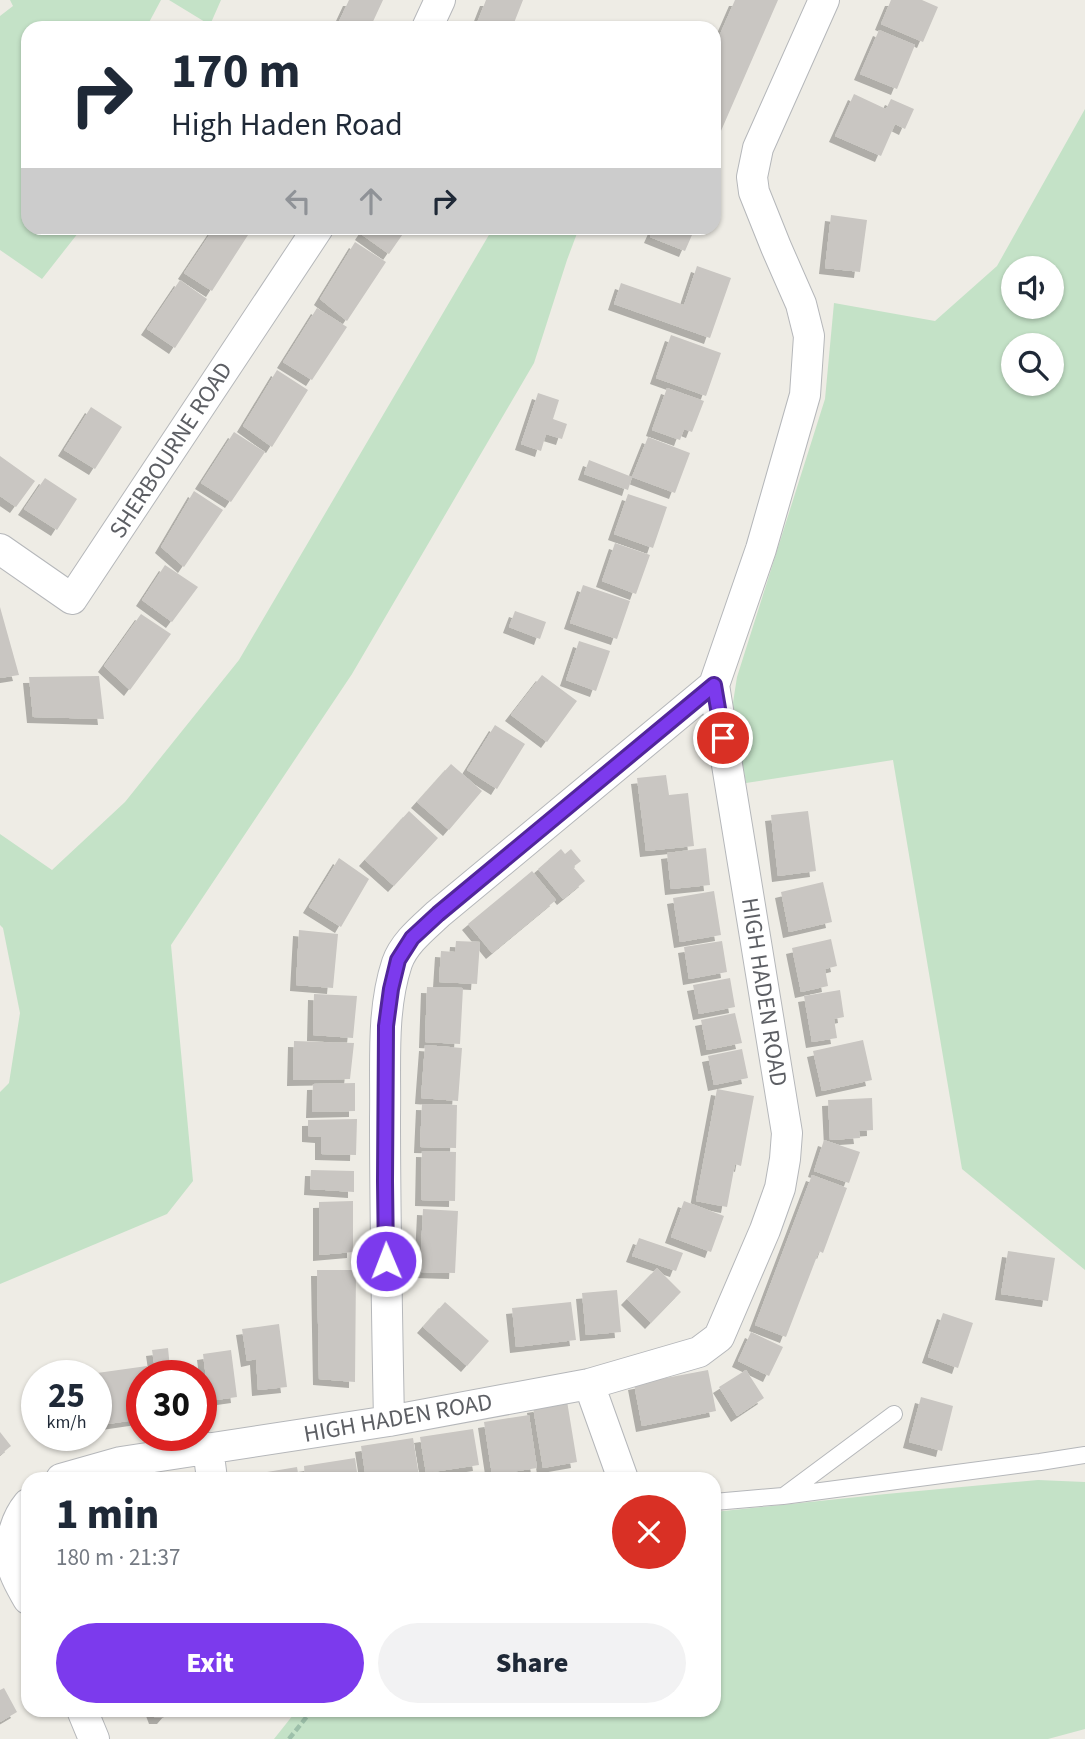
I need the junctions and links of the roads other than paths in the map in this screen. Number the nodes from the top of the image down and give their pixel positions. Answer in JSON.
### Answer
{"nodes":[{"id":1,"x":440,"y":0,"type":"edge"},
{"id":2,"x":824,"y":0,"type":"edge"},
{"id":3,"x":430,"y":21,"type":"edge"},
{"id":4,"x":313,"y":235,"type":"edge"},
{"id":5,"x":0,"y":550,"type":"edge"},
{"id":6,"x":714,"y":685,"type":"junction"},
{"id":7,"x":589,"y":1384,"type":"junction"},
{"id":8,"x":894,"y":1414,"type":"dead end"},
{"id":9,"x":389,"y":1422,"type":"junction"},
{"id":10,"x":217,"y":1447,"type":"edge"},
{"id":11,"x":189,"y":1451,"type":"edge"},
{"id":12,"x":208,"y":1451,"type":"edge"},
{"id":13,"x":1085,"y":1455,"type":"edge"},
{"id":14,"x":86,"y":1472,"type":"edge"},
{"id":15,"x":211,"y":1472,"type":"edge"},
{"id":16,"x":620,"y":1472,"type":"edge"},
{"id":17,"x":783,"y":1496,"type":"junction"},
{"id":18,"x":721,"y":1501,"type":"edge"},
{"id":19,"x":21,"y":1516,"type":"edge"},
{"id":20,"x":21,"y":1585,"type":"edge"},
{"id":21,"x":85,"y":1717,"type":"edge"},
{"id":22,"x":94,"y":1739,"type":"edge"}],
"edges":[{"from":1,"to":3,"type":"street"},
{"from":2,"to":6,"type":"street","name":"HIGH HADEN ROAD"},
{"from":4,"to":5,"type":"street","name":"SHERBOURNE ROAD"},
{"from":6,"to":7,"type":"street","name":"HIGH HADEN ROAD"},
{"from":6,"to":9,"type":"street"},
{"from":7,"to":9,"type":"street","name":"HIGH HADEN ROAD"},
{"from":7,"to":16,"type":"street"},
{"from":8,"to":17,"type":"lane"},
{"from":9,"to":10,"type":"street","name":"HIGH HADEN ROAD"},
{"from":11,"to":14,"type":"street","name":"HIGH HADEN ROAD"},
{"from":12,"to":15,"type":"street"},
{"from":13,"to":17,"type":"lane"},
{"from":17,"to":18,"type":"lane"},
{"from":19,"to":20,"type":"street"},
{"from":21,"to":22,"type":"street"}]}
